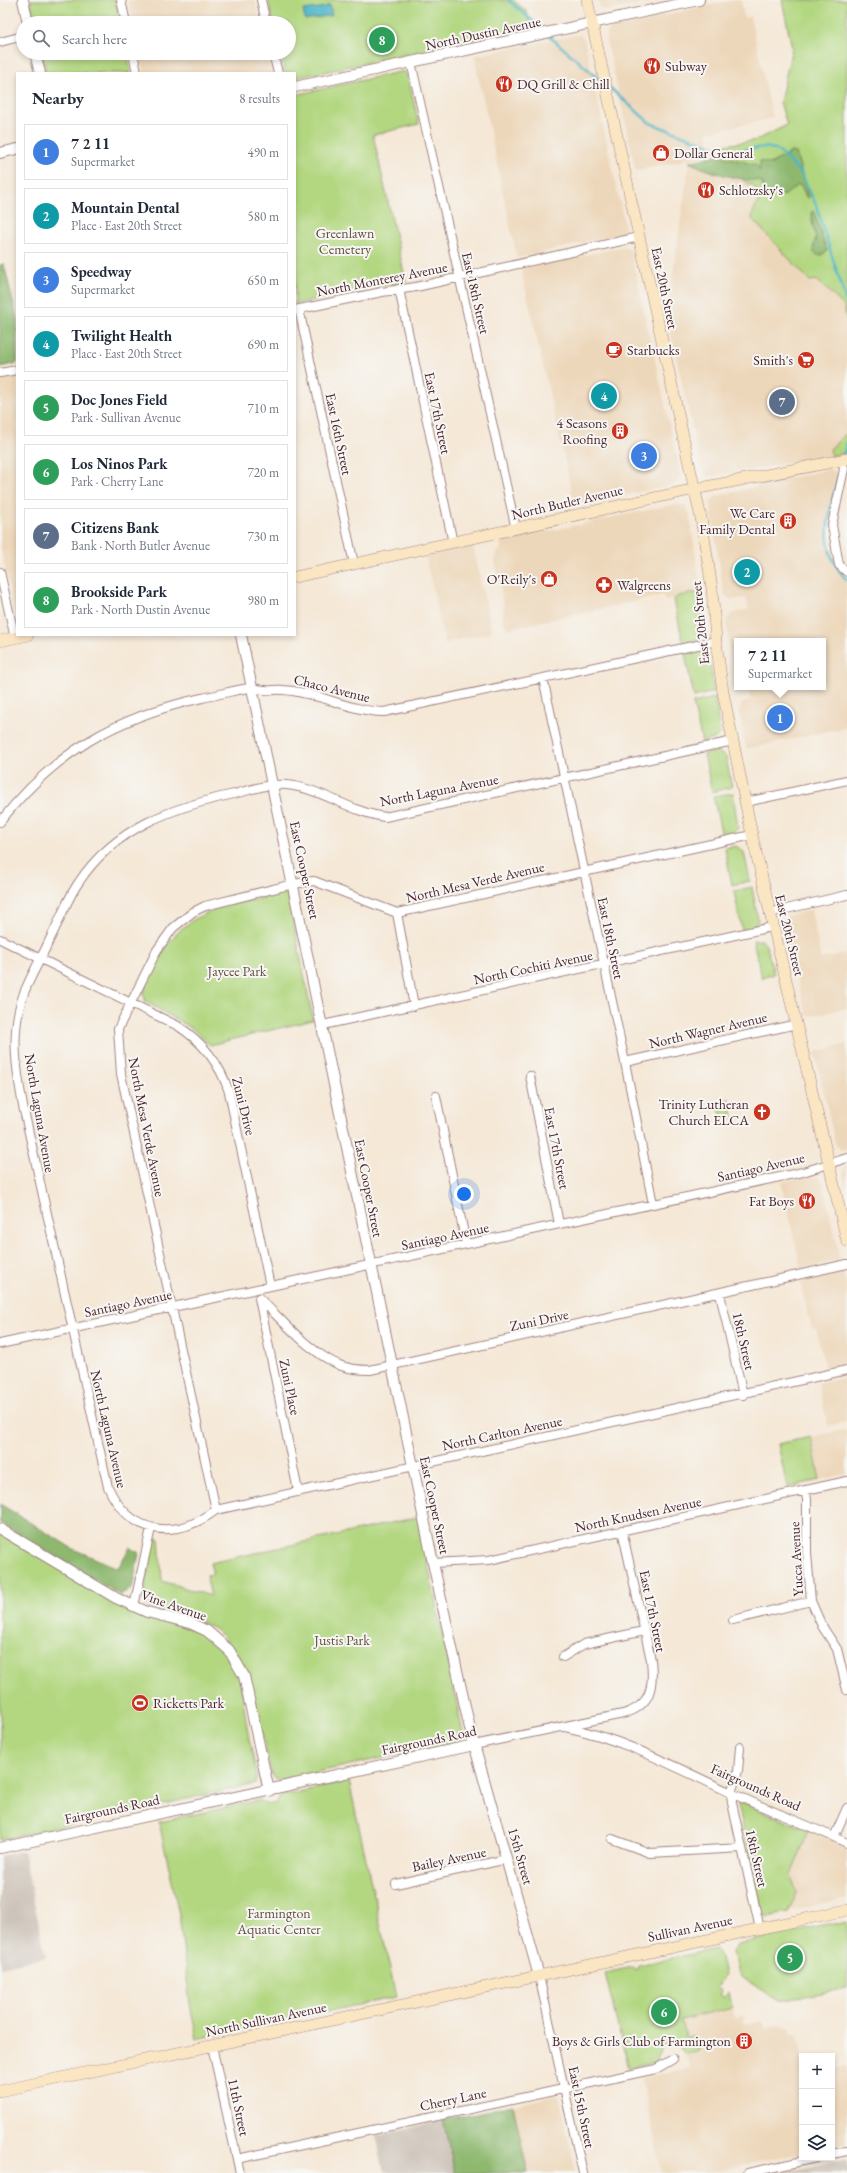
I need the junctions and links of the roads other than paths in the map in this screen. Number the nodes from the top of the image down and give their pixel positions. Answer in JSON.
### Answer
{"nodes":[{"id":1,"x":23,"y":0,"type":"edge"},
{"id":2,"x":121,"y":0,"type":"edge"},
{"id":3,"x":261,"y":0,"type":"edge"},
{"id":4,"x":587,"y":0,"type":"edge"},
{"id":5,"x":699,"y":0,"type":"edge"},
{"id":6,"x":26,"y":16,"type":"edge"},
{"id":7,"x":124,"y":16,"type":"edge"},
{"id":8,"x":264,"y":16,"type":"edge"},
{"id":9,"x":593,"y":23,"type":"junction"},
{"id":10,"x":16,"y":38,"type":"edge"},
{"id":11,"x":0,"y":42,"type":"edge"},
{"id":12,"x":37,"y":60,"type":"edge"},
{"id":13,"x":134,"y":60,"type":"edge"},
{"id":14,"x":275,"y":60,"type":"edge"},
{"id":15,"x":410,"y":62,"type":"junction"},
{"id":16,"x":40,"y":72,"type":"edge"},
{"id":17,"x":137,"y":72,"type":"edge"},
{"id":18,"x":278,"y":72,"type":"edge"},
{"id":19,"x":296,"y":87,"type":"edge"},
{"id":20,"x":16,"y":149,"type":"edge"},
{"id":21,"x":0,"y":153,"type":"edge"},
{"id":22,"x":639,"y":237,"type":"junction"},
{"id":23,"x":460,"y":277,"type":"junction"},
{"id":24,"x":399,"y":290,"type":"junction"},
{"id":25,"x":297,"y":310,"type":"edge"},
{"id":26,"x":16,"y":370,"type":"edge"},
{"id":27,"x":0,"y":373,"type":"edge"},
{"id":28,"x":845,"y":459,"type":"edge"},
{"id":29,"x":695,"y":489,"type":"junction"},
{"id":30,"x":516,"y":529,"type":"junction"},
{"id":31,"x":453,"y":542,"type":"junction"},
{"id":32,"x":354,"y":564,"type":"junction"},
{"id":33,"x":0,"y":572,"type":"edge"},
{"id":34,"x":847,"y":572,"type":"edge"},
{"id":35,"x":296,"y":577,"type":"edge"},
{"id":36,"x":24,"y":636,"type":"edge"},
{"id":37,"x":241,"y":636,"type":"edge"},
{"id":38,"x":15,"y":638,"type":"junction"},
{"id":39,"x":0,"y":641,"type":"edge"},
{"id":40,"x":716,"y":641,"type":"junction"},
{"id":41,"x":543,"y":678,"type":"junction"},
{"id":42,"x":252,"y":688,"type":"junction"},
{"id":43,"x":733,"y":740,"type":"junction"},
{"id":44,"x":564,"y":777,"type":"junction"},
{"id":45,"x":847,"y":780,"type":"edge"},
{"id":46,"x":273,"y":785,"type":"junction"},
{"id":47,"x":746,"y":802,"type":"junction"},
{"id":48,"x":0,"y":822,"type":"edge"},
{"id":49,"x":752,"y":835,"type":"junction"},
{"id":50,"x":583,"y":870,"type":"junction"},
{"id":51,"x":293,"y":884,"type":"junction"},
{"id":52,"x":847,"y":895,"type":"edge"},
{"id":53,"x":396,"y":913,"type":"junction"},
{"id":54,"x":769,"y":913,"type":"junction"},
{"id":55,"x":772,"y":927,"type":"junction"},
{"id":56,"x":0,"y":939,"type":"edge"},
{"id":57,"x":41,"y":958,"type":"junction"},
{"id":58,"x":604,"y":965,"type":"junction"},
{"id":59,"x":131,"y":1003,"type":"junction"},
{"id":60,"x":414,"y":1006,"type":"junction"},
{"id":61,"x":797,"y":1024,"type":"junction"},
{"id":62,"x":323,"y":1026,"type":"junction"},
{"id":63,"x":625,"y":1062,"type":"junction"},
{"id":64,"x":530,"y":1076,"type":"dead end"},
{"id":65,"x":436,"y":1096,"type":"dead end"},
{"id":66,"x":847,"y":1158,"type":"edge"},
{"id":67,"x":829,"y":1164,"type":"junction"},
{"id":68,"x":653,"y":1204,"type":"junction"},
{"id":69,"x":559,"y":1224,"type":"junction"},
{"id":70,"x":847,"y":1241,"type":"edge"},
{"id":71,"x":466,"y":1244,"type":"junction"},
{"id":72,"x":847,"y":1264,"type":"edge"},
{"id":73,"x":370,"y":1265,"type":"junction"},
{"id":74,"x":270,"y":1286,"type":"junction"},
{"id":75,"x":257,"y":1289,"type":"junction"},
{"id":76,"x":720,"y":1294,"type":"junction"},
{"id":77,"x":259,"y":1298,"type":"junction"},
{"id":78,"x":171,"y":1308,"type":"junction"},
{"id":79,"x":73,"y":1328,"type":"junction"},
{"id":80,"x":0,"y":1344,"type":"edge"},
{"id":81,"x":391,"y":1365,"type":"junction"},
{"id":82,"x":847,"y":1370,"type":"edge"},
{"id":83,"x":743,"y":1395,"type":"junction"},
{"id":84,"x":413,"y":1466,"type":"junction"},
{"id":85,"x":847,"y":1481,"type":"edge"},
{"id":86,"x":805,"y":1490,"type":"junction"},
{"id":87,"x":298,"y":1491,"type":"junction"},
{"id":88,"x":216,"y":1510,"type":"junction"},
{"id":89,"x":151,"y":1528,"type":"junction"},
{"id":90,"x":0,"y":1529,"type":"edge"},
{"id":91,"x":622,"y":1530,"type":"junction"},
{"id":92,"x":433,"y":1563,"type":"junction"},
{"id":93,"x":811,"y":1601,"type":"junction"},
{"id":94,"x":134,"y":1606,"type":"junction"},
{"id":95,"x":733,"y":1620,"type":"dead end"},
{"id":96,"x":644,"y":1631,"type":"junction"},
{"id":97,"x":563,"y":1657,"type":"dead end"},
{"id":98,"x":847,"y":1690,"type":"edge"},
{"id":99,"x":560,"y":1726,"type":"junction"},
{"id":100,"x":474,"y":1745,"type":"junction"},
{"id":101,"x":740,"y":1747,"type":"dead end"},
{"id":102,"x":269,"y":1791,"type":"junction"},
{"id":103,"x":731,"y":1793,"type":"junction"},
{"id":104,"x":847,"y":1808,"type":"edge"},
{"id":105,"x":834,"y":1837,"type":"junction"},
{"id":106,"x":612,"y":1839,"type":"dead end"},
{"id":107,"x":847,"y":1843,"type":"edge"},
{"id":108,"x":0,"y":1848,"type":"edge"},
{"id":109,"x":742,"y":1848,"type":"junction"},
{"id":110,"x":507,"y":1860,"type":"junction"},
{"id":111,"x":396,"y":1884,"type":"dead end"},
{"id":112,"x":847,"y":1910,"type":"edge"},
{"id":113,"x":760,"y":1929,"type":"junction"},
{"id":114,"x":539,"y":1976,"type":"junction"},
{"id":115,"x":212,"y":2046,"type":"junction"},
{"id":116,"x":673,"y":2060,"type":"dead end"},
{"id":117,"x":564,"y":2088,"type":"junction"},
{"id":118,"x":0,"y":2091,"type":"edge"},
{"id":119,"x":847,"y":2151,"type":"edge"},
{"id":120,"x":835,"y":2153,"type":"edge"},
{"id":121,"x":237,"y":2159,"type":"junction"},
{"id":122,"x":802,"y":2161,"type":"edge"},
{"id":123,"x":240,"y":2173,"type":"edge"},
{"id":124,"x":583,"y":2173,"type":"edge"},
{"id":125,"x":748,"y":2173,"type":"edge"}],
"edges":[{"from":1,"to":6,"type":"street"},
{"from":2,"to":7,"type":"street"},
{"from":3,"to":8,"type":"street"},
{"from":4,"to":9,"type":"main road","name":"East 20th Street"},
{"from":5,"to":9,"type":"street","name":"North Dustin Avenue"},
{"from":9,"to":15,"type":"street","name":"North Dustin Avenue"},
{"from":9,"to":22,"type":"main road","name":"East 20th Street"},
{"from":10,"to":11,"type":"street"},
{"from":12,"to":16,"type":"street"},
{"from":13,"to":17,"type":"street"},
{"from":14,"to":18,"type":"street"},
{"from":15,"to":19,"type":"street","name":"North Dustin Avenue"},
{"from":15,"to":23,"type":"street","name":"East 18th Street"},
{"from":20,"to":21,"type":"street"},
{"from":22,"to":23,"type":"street","name":"North Monterey Avenue"},
{"from":22,"to":29,"type":"main road","name":"East 20th Street"},
{"from":23,"to":24,"type":"street","name":"North Monterey Avenue"},
{"from":23,"to":30,"type":"street","name":"East 18th Street"},
{"from":24,"to":25,"type":"street","name":"North Monterey Avenue"},
{"from":24,"to":31,"type":"street","name":"East 17th Street"},
{"from":25,"to":32,"type":"street","name":"East 16th Street"},
{"from":26,"to":27,"type":"street"},
{"from":28,"to":29,"type":"main road","name":"North Butler Avenue"},
{"from":28,"to":34,"type":"street"},
{"from":29,"to":30,"type":"main road","name":"North Butler Avenue"},
{"from":29,"to":40,"type":"main road","name":"East 20th Street"},
{"from":30,"to":31,"type":"main road","name":"North Butler Avenue"},
{"from":31,"to":32,"type":"main road","name":"North Butler Avenue"},
{"from":32,"to":35,"type":"main road","name":"North Butler Avenue"},
{"from":33,"to":38,"type":"street"},
{"from":36,"to":38,"type":"main road"},
{"from":37,"to":42,"type":"street","name":"East Cooper Street"},
{"from":38,"to":39,"type":"main road"},
{"from":40,"to":41,"type":"street","name":"Chaco Avenue"},
{"from":40,"to":43,"type":"main road","name":"East 20th Street"},
{"from":41,"to":42,"type":"street","name":"Chaco Avenue"},
{"from":41,"to":44,"type":"street","name":"East 18th Street"},
{"from":42,"to":46,"type":"street","name":"East Cooper Street"},
{"from":42,"to":48,"type":"street","name":"Chaco Avenue"},
{"from":43,"to":44,"type":"street","name":"North Laguna Avenue"},
{"from":43,"to":47,"type":"main road","name":"East 20th Street"},
{"from":44,"to":46,"type":"street","name":"North Laguna Avenue"},
{"from":44,"to":50,"type":"street","name":"East 18th Street"},
{"from":45,"to":47,"type":"street"},
{"from":46,"to":51,"type":"street","name":"East Cooper Street"},
{"from":46,"to":57,"type":"street","name":"North Laguna Avenue"},
{"from":47,"to":49,"type":"main road","name":"East 20th Street"},
{"from":49,"to":50,"type":"street","name":"North Mesa Verde Avenue"},
{"from":49,"to":54,"type":"main road","name":"East 20th Street"},
{"from":50,"to":53,"type":"street","name":"North Mesa Verde Avenue"},
{"from":50,"to":58,"type":"street","name":"East 18th Street"},
{"from":51,"to":53,"type":"street","name":"North Mesa Verde Avenue"},
{"from":51,"to":59,"type":"street","name":"North Mesa Verde Avenue"},
{"from":51,"to":62,"type":"street","name":"East Cooper Street"},
{"from":52,"to":54,"type":"street"},
{"from":53,"to":60,"type":"street"},
{"from":54,"to":55,"type":"main road","name":"East 20th Street"},
{"from":55,"to":58,"type":"street","name":"North Cochiti Avenue"},
{"from":55,"to":61,"type":"main road","name":"East 20th Street"},
{"from":56,"to":57,"type":"street","name":"Zuni Drive"},
{"from":57,"to":59,"type":"street","name":"Zuni Drive"},
{"from":57,"to":79,"type":"street","name":"North Laguna Avenue"},
{"from":58,"to":60,"type":"street","name":"North Cochiti Avenue"},
{"from":58,"to":63,"type":"street","name":"East 18th Street"},
{"from":59,"to":74,"type":"street","name":"Zuni Drive"},
{"from":59,"to":78,"type":"street","name":"North Mesa Verde Avenue"},
{"from":60,"to":62,"type":"street","name":"North Cochiti Avenue"},
{"from":61,"to":63,"type":"street","name":"North Wagner Avenue"},
{"from":61,"to":67,"type":"main road","name":"East 20th Street"},
{"from":62,"to":73,"type":"street","name":"East Cooper Street"},
{"from":63,"to":68,"type":"street","name":"East 18th Street"},
{"from":64,"to":69,"type":"street","name":"East 17th Street"},
{"from":65,"to":71,"type":"street"},
{"from":66,"to":67,"type":"street","name":"Santiago Avenue"},
{"from":67,"to":68,"type":"street","name":"Santiago Avenue"},
{"from":67,"to":70,"type":"main road","name":"East 20th Street"},
{"from":68,"to":69,"type":"street","name":"Santiago Avenue"},
{"from":69,"to":71,"type":"street","name":"Santiago Avenue"},
{"from":71,"to":73,"type":"street","name":"Santiago Avenue"},
{"from":72,"to":76,"type":"street","name":"Zuni Drive"},
{"from":73,"to":74,"type":"street","name":"Santiago Avenue"},
{"from":73,"to":81,"type":"street","name":"East Cooper Street"},
{"from":74,"to":75,"type":"street","name":"Santiago Avenue"},
{"from":75,"to":77,"type":"street","name":"Zuni Place"},
{"from":75,"to":78,"type":"street","name":"Santiago Avenue"},
{"from":76,"to":81,"type":"street","name":"Zuni Drive"},
{"from":76,"to":83,"type":"street","name":"18th Street"},
{"from":77,"to":81,"type":"street","name":"Zuni Drive"},
{"from":77,"to":87,"type":"street","name":"Zuni Place"},
{"from":78,"to":79,"type":"street","name":"Santiago Avenue"},
{"from":78,"to":88,"type":"street","name":"North Mesa Verde Avenue"},
{"from":79,"to":80,"type":"street","name":"Santiago Avenue"},
{"from":79,"to":89,"type":"street","name":"North Laguna Avenue"},
{"from":81,"to":84,"type":"street","name":"East Cooper Street"},
{"from":82,"to":83,"type":"street","name":"North Carlton Avenue"},
{"from":83,"to":84,"type":"street","name":"North Carlton Avenue"},
{"from":84,"to":87,"type":"street","name":"North Carlton Avenue"},
{"from":84,"to":92,"type":"street","name":"East Cooper Street"},
{"from":85,"to":86,"type":"street","name":"North Knudsen Avenue"},
{"from":86,"to":91,"type":"street","name":"North Knudsen Avenue"},
{"from":86,"to":93,"type":"street","name":"Yucca Avenue"},
{"from":87,"to":88,"type":"street","name":"North Carlton Avenue"},
{"from":88,"to":89,"type":"street","name":"North Carlton Avenue"},
{"from":89,"to":94,"type":"street"},
{"from":90,"to":94,"type":"street","name":"Vine Avenue"},
{"from":91,"to":92,"type":"street","name":"North Knudsen Avenue"},
{"from":91,"to":96,"type":"street","name":"East 17th Street"},
{"from":92,"to":100,"type":"street","name":"East Cooper Street"},
{"from":93,"to":95,"type":"street"},
{"from":93,"to":98,"type":"street","name":"Yucca Avenue"},
{"from":94,"to":102,"type":"street","name":"Vine Avenue"},
{"from":96,"to":97,"type":"street"},
{"from":96,"to":99,"type":"street","name":"East 17th Street"},
{"from":99,"to":100,"type":"street","name":"Fairgrounds Road"},
{"from":99,"to":103,"type":"street","name":"Fairgrounds Road"},
{"from":100,"to":102,"type":"street","name":"Fairgrounds Road"},
{"from":100,"to":110,"type":"street","name":"15th Street"},
{"from":101,"to":103,"type":"street"},
{"from":102,"to":108,"type":"street","name":"Fairgrounds Road"},
{"from":103,"to":105,"type":"street","name":"Fairgrounds Road"},
{"from":103,"to":109,"type":"street","name":"18th Street"},
{"from":104,"to":105,"type":"street"},
{"from":105,"to":107,"type":"street","name":"Fairgrounds Road"},
{"from":106,"to":109,"type":"street"},
{"from":109,"to":113,"type":"street","name":"18th Street"},
{"from":110,"to":111,"type":"street","name":"Bailey Avenue"},
{"from":110,"to":114,"type":"street","name":"15th Street"},
{"from":112,"to":113,"type":"main road","name":"Sullivan Avenue"},
{"from":113,"to":114,"type":"main road","name":"Sullivan Avenue"},
{"from":114,"to":115,"type":"main road","name":"North Sullivan Avenue"},
{"from":114,"to":117,"type":"street","name":"East 15th Street"},
{"from":115,"to":118,"type":"main road","name":"North Sullivan Avenue"},
{"from":115,"to":121,"type":"street","name":"11th Street"},
{"from":116,"to":117,"type":"street","name":"Cherry Lane"},
{"from":117,"to":121,"type":"street","name":"Cherry Lane"},
{"from":117,"to":124,"type":"street","name":"East 15th Street"},
{"from":119,"to":120,"type":"street"},
{"from":121,"to":123,"type":"street","name":"11th Street"},
{"from":122,"to":125,"type":"street"}]}
